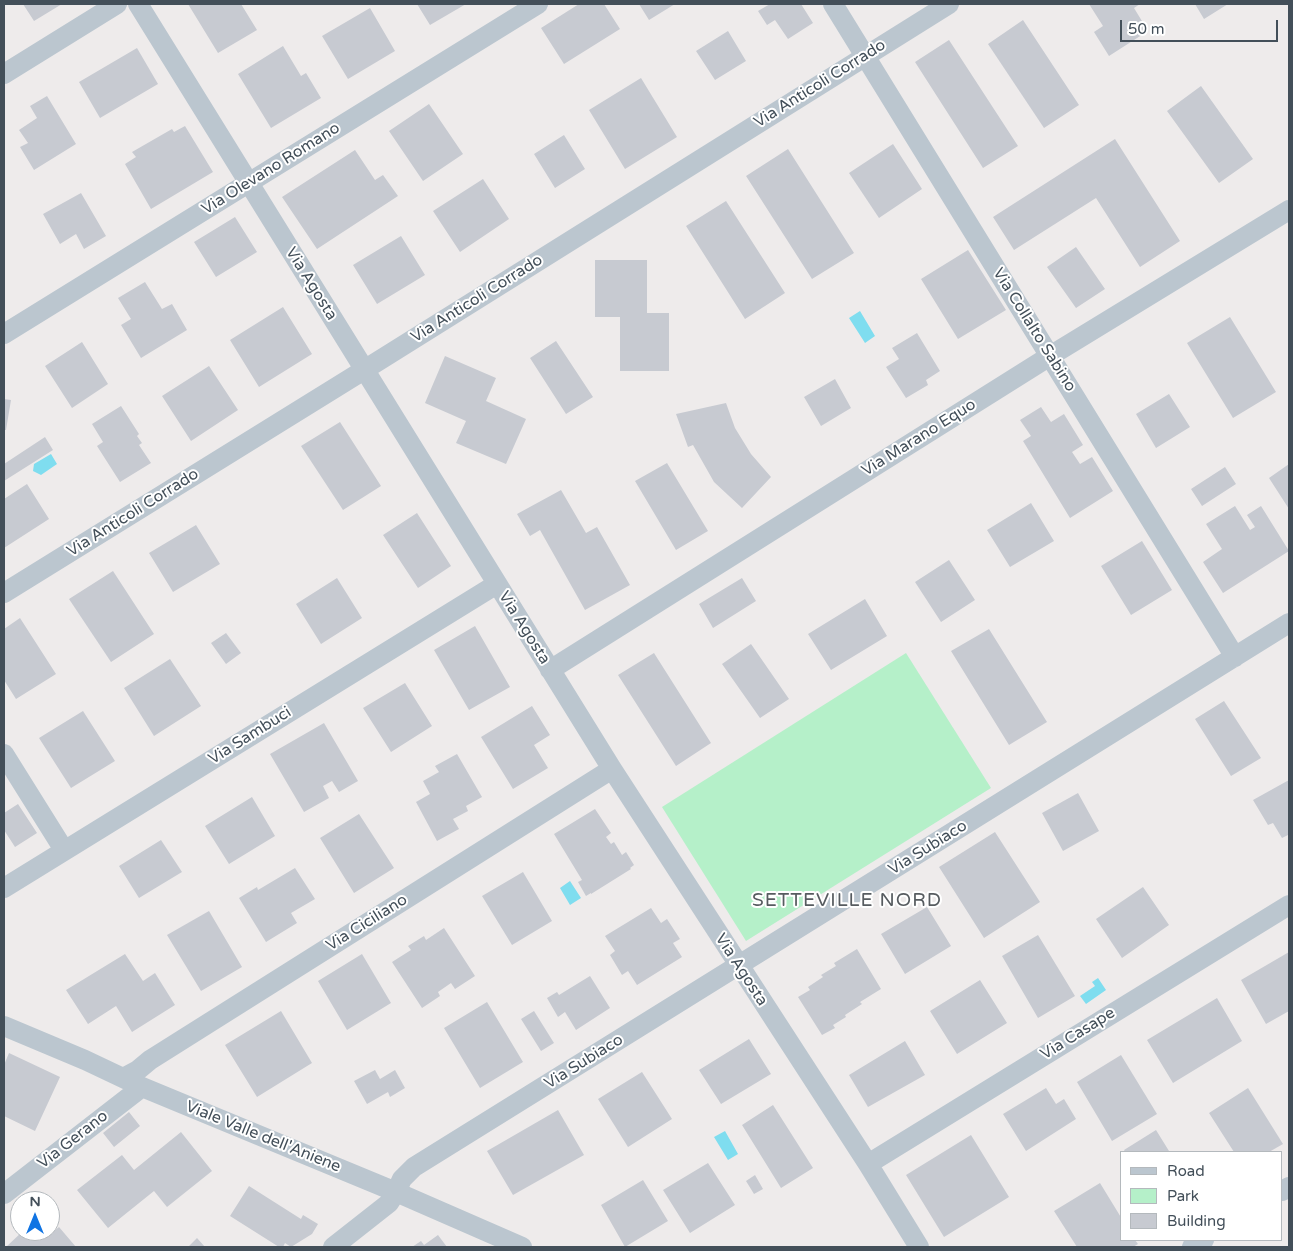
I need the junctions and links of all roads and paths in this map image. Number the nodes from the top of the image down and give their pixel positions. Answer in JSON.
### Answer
{"nodes":[{"id":1,"x":117,"y":4,"type":"edge"},
{"id":2,"x":138,"y":4,"type":"edge"},
{"id":3,"x":538,"y":4,"type":"edge"},
{"id":4,"x":833,"y":4,"type":"edge"},
{"id":5,"x":949,"y":4,"type":"edge"},
{"id":6,"x":865,"y":56,"type":"junction"},
{"id":7,"x":4,"y":74,"type":"edge"},
{"id":8,"x":248,"y":184,"type":"junction"},
{"id":9,"x":1289,"y":210,"type":"edge"},
{"id":10,"x":4,"y":334,"type":"edge"},
{"id":11,"x":1050,"y":356,"type":"junction"},
{"id":12,"x":364,"y":370,"type":"junction"},
{"id":13,"x":497,"y":584,"type":"junction"},
{"id":14,"x":4,"y":593,"type":"edge"},
{"id":15,"x":1289,"y":624,"type":"edge"},
{"id":16,"x":1235,"y":657,"type":"junction"},
{"id":17,"x":550,"y":670,"type":"junction"},
{"id":18,"x":4,"y":754,"type":"edge"},
{"id":19,"x":612,"y":769,"type":"junction"},
{"id":20,"x":64,"y":850,"type":"junction"},
{"id":21,"x":4,"y":888,"type":"edge"},
{"id":22,"x":1289,"y":905,"type":"edge"},
{"id":23,"x":738,"y":966,"type":"junction"},
{"id":24,"x":4,"y":1026,"type":"edge"},
{"id":25,"x":123,"y":1078,"type":"junction"},
{"id":26,"x":142,"y":1087,"type":"junction"},
{"id":27,"x":868,"y":1164,"type":"junction"},
{"id":28,"x":396,"y":1192,"type":"junction"},
{"id":29,"x":4,"y":1194,"type":"edge"},
{"id":30,"x":334,"y":1247,"type":"edge"},
{"id":31,"x":522,"y":1247,"type":"edge"},
{"id":32,"x":919,"y":1247,"type":"edge"}],
"edges":[{"from":1,"to":7,"type":"street"},
{"from":2,"to":8,"type":"street","name":"Via Agosta"},
{"from":3,"to":8,"type":"street","name":"Via Olevano Romano"},
{"from":4,"to":6,"type":"street","name":"Via Collalto Sabino"},
{"from":5,"to":6,"type":"street","name":"Via Anticoli Corrado"},
{"from":6,"to":11,"type":"street","name":"Via Collalto Sabino"},
{"from":6,"to":12,"type":"street","name":"Via Anticoli Corrado"},
{"from":8,"to":10,"type":"street","name":"Via Olevano Romano"},
{"from":8,"to":12,"type":"street","name":"Via Agosta"},
{"from":9,"to":11,"type":"street","name":"Via Marano Equo"},
{"from":11,"to":16,"type":"street","name":"Via Collalto Sabino"},
{"from":11,"to":17,"type":"street","name":"Via Marano Equo"},
{"from":12,"to":13,"type":"street","name":"Via Agosta"},
{"from":12,"to":14,"type":"street","name":"Via Anticoli Corrado"},
{"from":13,"to":17,"type":"street","name":"Via Agosta"},
{"from":13,"to":20,"type":"street","name":"Via Sambuci"},
{"from":15,"to":16,"type":"street","name":"Via Subiaco"},
{"from":16,"to":23,"type":"street","name":"Via Subiaco"},
{"from":17,"to":19,"type":"street","name":"Via Agosta"},
{"from":18,"to":20,"type":"street"},
{"from":19,"to":23,"type":"street","name":"Via Agosta"},
{"from":19,"to":25,"type":"street","name":"Via Ciciliano"},
{"from":20,"to":21,"type":"street","name":"Via Sambuci"},
{"from":22,"to":27,"type":"street","name":"Via Casape"},
{"from":23,"to":27,"type":"street","name":"Via Agosta"},
{"from":23,"to":28,"type":"street","name":"Via Subiaco"},
{"from":24,"to":25,"type":"street","name":"Viale Valle dell'Aniene"},
{"from":25,"to":26,"type":"street","name":"Viale Valle dell'Aniene"},
{"from":26,"to":28,"type":"street","name":"Viale Valle dell'Aniene"},
{"from":26,"to":29,"type":"street","name":"Via Gerano"},
{"from":27,"to":32,"type":"street","name":"Via Agosta"},
{"from":28,"to":30,"type":"street","name":"Via Subiaco"},
{"from":28,"to":31,"type":"street","name":"Viale Valle dell'Aniene"}]}
